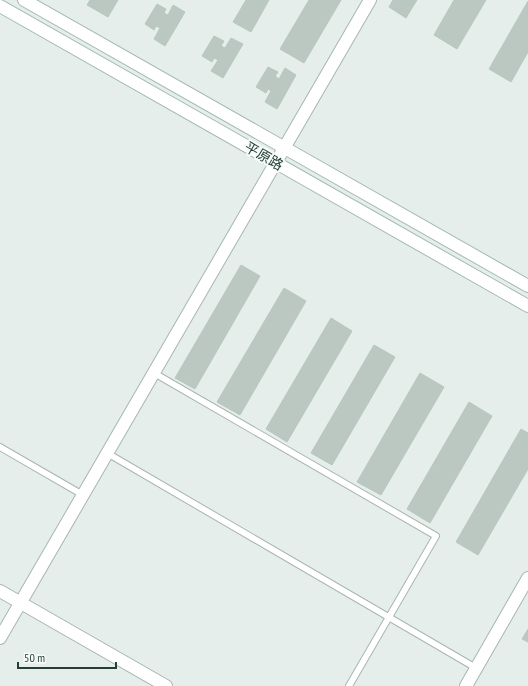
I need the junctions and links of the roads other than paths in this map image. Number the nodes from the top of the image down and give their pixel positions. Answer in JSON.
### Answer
{"nodes":[{"id":1,"x":24,"y":0,"type":"edge"},
{"id":2,"x":370,"y":0,"type":"edge"},
{"id":3,"x":0,"y":6,"type":"edge"},
{"id":4,"x":284,"y":148,"type":"junction"},
{"id":5,"x":276,"y":163,"type":"junction"},
{"id":6,"x":528,"y":286,"type":"edge"},
{"id":7,"x":528,"y":306,"type":"edge"},
{"id":8,"x":154,"y":373,"type":"junction"},
{"id":9,"x":0,"y":447,"type":"edge"},
{"id":10,"x":107,"y":453,"type":"junction"},
{"id":11,"x":83,"y":495,"type":"junction"},
{"id":12,"x":528,"y":578,"type":"edge"},
{"id":13,"x":0,"y":591,"type":"edge"},
{"id":14,"x":20,"y":603,"type":"junction"},
{"id":15,"x":390,"y":617,"type":"junction"},
{"id":16,"x":0,"y":638,"type":"edge"},
{"id":17,"x":476,"y":668,"type":"junction"},
{"id":18,"x":166,"y":686,"type":"edge"},
{"id":19,"x":349,"y":686,"type":"edge"},
{"id":20,"x":466,"y":686,"type":"edge"}],
"edges":[{"from":1,"to":4,"type":"main road","name":"平原路"},
{"from":2,"to":4,"type":"main road"},
{"from":3,"to":5,"type":"main road","name":"平原路"},
{"from":4,"to":5,"type":"main road"},
{"from":4,"to":6,"type":"main road","name":"平原路"},
{"from":5,"to":7,"type":"main road","name":"平原路"},
{"from":5,"to":8,"type":"main road"},
{"from":8,"to":10,"type":"main road"},
{"from":8,"to":15,"type":"lane"},
{"from":9,"to":11,"type":"lane"},
{"from":10,"to":11,"type":"main road"},
{"from":10,"to":15,"type":"lane"},
{"from":11,"to":14,"type":"main road"},
{"from":12,"to":17,"type":"main road"},
{"from":13,"to":14,"type":"main road"},
{"from":14,"to":16,"type":"main road"},
{"from":14,"to":18,"type":"main road"},
{"from":15,"to":17,"type":"lane"},
{"from":15,"to":19,"type":"lane"},
{"from":17,"to":20,"type":"main road"}]}
